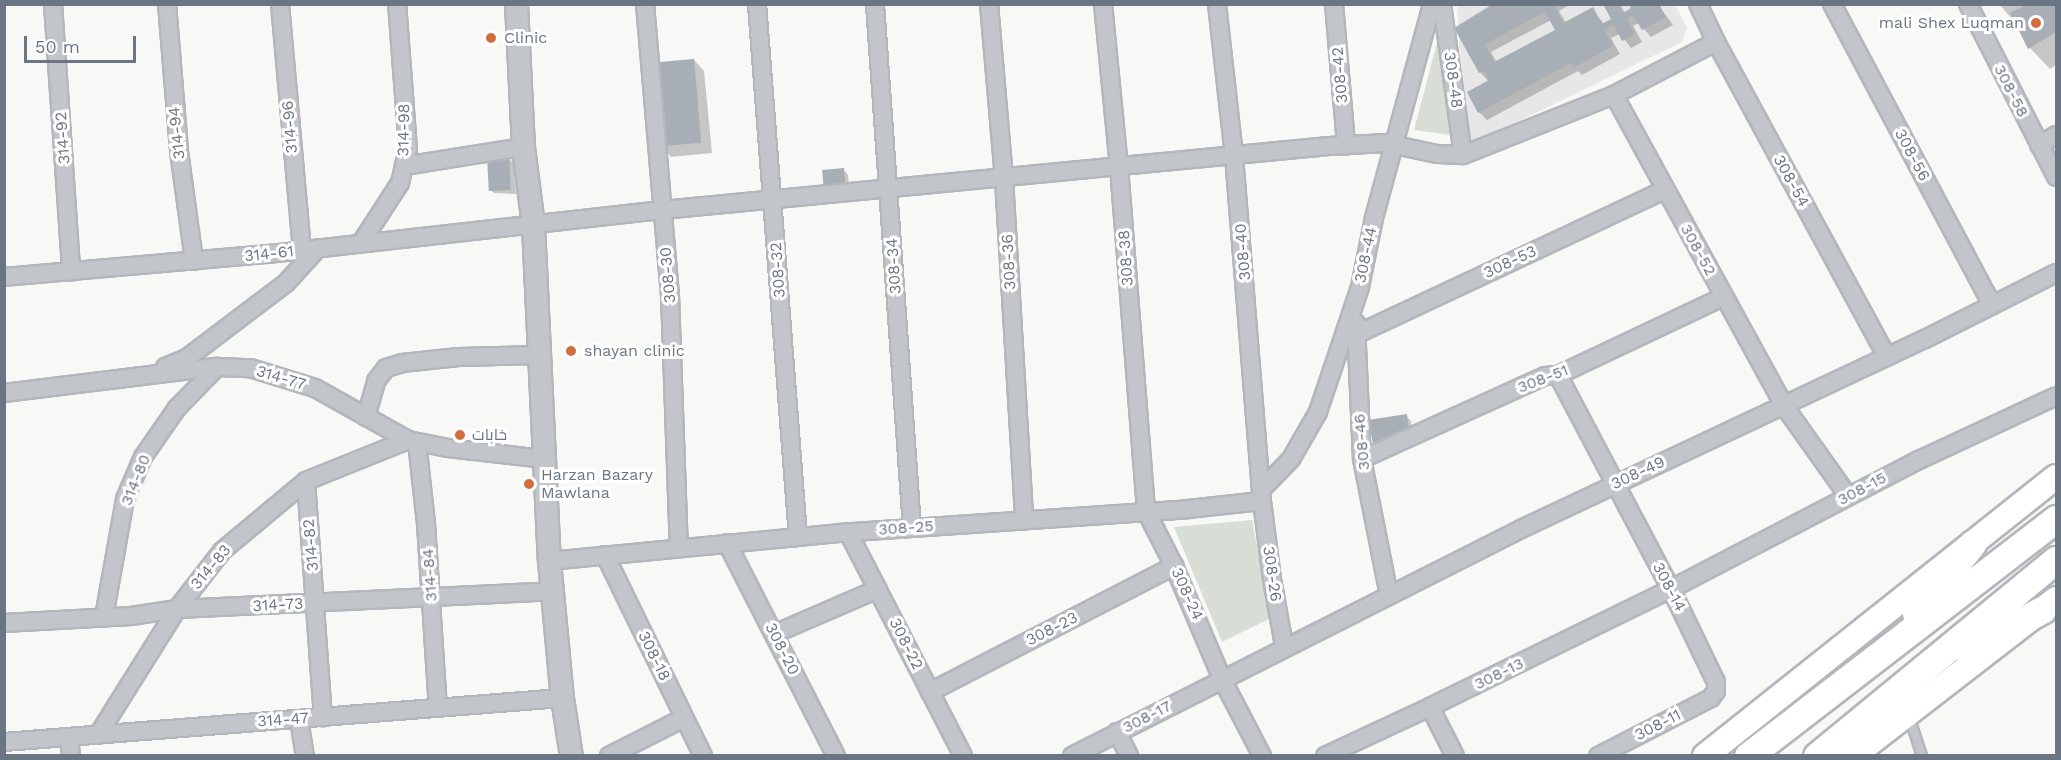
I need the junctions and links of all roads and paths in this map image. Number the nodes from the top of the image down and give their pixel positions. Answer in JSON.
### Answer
{"nodes":[{"id":1,"x":53,"y":4,"type":"edge"},
{"id":2,"x":167,"y":4,"type":"edge"},
{"id":3,"x":280,"y":4,"type":"edge"},
{"id":4,"x":397,"y":4,"type":"edge"},
{"id":5,"x":516,"y":4,"type":"edge"},
{"id":6,"x":645,"y":4,"type":"edge"},
{"id":7,"x":757,"y":4,"type":"edge"},
{"id":8,"x":875,"y":4,"type":"edge"},
{"id":9,"x":988,"y":4,"type":"edge"},
{"id":10,"x":1103,"y":4,"type":"edge"},
{"id":11,"x":1217,"y":4,"type":"edge"},
{"id":12,"x":1334,"y":4,"type":"edge"},
{"id":13,"x":1432,"y":4,"type":"edge"},
{"id":14,"x":1442,"y":4,"type":"edge"},
{"id":15,"x":1698,"y":4,"type":"edge"},
{"id":16,"x":1832,"y":4,"type":"edge"},
{"id":17,"x":1968,"y":4,"type":"edge"},
{"id":18,"x":1716,"y":42,"type":"junction"},
{"id":19,"x":1614,"y":95,"type":"junction"},
{"id":20,"x":2056,"y":135,"type":"edge"},
{"id":21,"x":1346,"y":145,"type":"junction"},
{"id":22,"x":1396,"y":145,"type":"junction"},
{"id":23,"x":2039,"y":145,"type":"junction"},
{"id":24,"x":523,"y":147,"type":"junction"},
{"id":25,"x":1463,"y":155,"type":"junction"},
{"id":26,"x":1234,"y":156,"type":"junction"},
{"id":27,"x":404,"y":166,"type":"junction"},
{"id":28,"x":1119,"y":168,"type":"junction"},
{"id":29,"x":2056,"y":177,"type":"edge"},
{"id":30,"x":1004,"y":178,"type":"junction"},
{"id":31,"x":888,"y":190,"type":"junction"},
{"id":32,"x":1665,"y":190,"type":"junction"},
{"id":33,"x":773,"y":200,"type":"junction"},
{"id":34,"x":662,"y":210,"type":"junction"},
{"id":35,"x":533,"y":225,"type":"junction"},
{"id":36,"x":361,"y":243,"type":"junction"},
{"id":37,"x":310,"y":249,"type":"junction"},
{"id":38,"x":194,"y":261,"type":"junction"},
{"id":39,"x":71,"y":271,"type":"junction"},
{"id":40,"x":2056,"y":273,"type":"edge"},
{"id":41,"x":4,"y":277,"type":"edge"},
{"id":42,"x":1359,"y":287,"type":"junction"},
{"id":43,"x":1723,"y":297,"type":"junction"},
{"id":44,"x":1992,"y":305,"type":"junction"},
{"id":45,"x":1355,"y":335,"type":"junction"},
{"id":46,"x":539,"y":355,"type":"junction"},
{"id":47,"x":1887,"y":357,"type":"junction"},
{"id":48,"x":217,"y":367,"type":"junction"},
{"id":49,"x":1558,"y":375,"type":"junction"},
{"id":50,"x":133,"y":376,"type":"junction"},
{"id":51,"x":4,"y":393,"type":"edge"},
{"id":52,"x":2056,"y":396,"type":"edge"},
{"id":53,"x":1784,"y":405,"type":"junction"},
{"id":54,"x":366,"y":417,"type":"junction"},
{"id":55,"x":412,"y":441,"type":"junction"},
{"id":56,"x":544,"y":459,"type":"junction"},
{"id":57,"x":1362,"y":459,"type":"junction"},
{"id":58,"x":2056,"y":477,"type":"edge"},
{"id":59,"x":306,"y":481,"type":"junction"},
{"id":60,"x":1614,"y":485,"type":"junction"},
{"id":61,"x":1263,"y":494,"type":"junction"},
{"id":62,"x":1848,"y":496,"type":"junction"},
{"id":63,"x":1146,"y":512,"type":"junction"},
{"id":64,"x":2056,"y":519,"type":"edge"},
{"id":65,"x":1024,"y":520,"type":"junction"},
{"id":66,"x":912,"y":528,"type":"junction"},
{"id":67,"x":848,"y":532,"type":"junction"},
{"id":68,"x":798,"y":537,"type":"junction"},
{"id":69,"x":727,"y":543,"type":"junction"},
{"id":70,"x":1972,"y":544,"type":"junction"},
{"id":71,"x":680,"y":547,"type":"junction"},
{"id":72,"x":605,"y":555,"type":"junction"},
{"id":73,"x":2056,"y":560,"type":"edge"},
{"id":74,"x":549,"y":561,"type":"junction"},
{"id":75,"x":1174,"y":566,"type":"junction"},
{"id":76,"x":878,"y":589,"type":"junction"},
{"id":77,"x":1671,"y":589,"type":"junction"},
{"id":78,"x":552,"y":591,"type":"junction"},
{"id":79,"x":1389,"y":595,"type":"junction"},
{"id":80,"x":432,"y":596,"type":"junction"},
{"id":81,"x":316,"y":602,"type":"junction"},
{"id":82,"x":2049,"y":605,"type":"edge"},
{"id":83,"x":177,"y":609,"type":"junction"},
{"id":84,"x":104,"y":617,"type":"junction"},
{"id":85,"x":4,"y":623,"type":"edge"},
{"id":86,"x":774,"y":634,"type":"junction"},
{"id":87,"x":1284,"y":646,"type":"junction"},
{"id":88,"x":1887,"y":649,"type":"junction"},
{"id":89,"x":1916,"y":678,"type":"junction"},
{"id":90,"x":1222,"y":679,"type":"junction"},
{"id":91,"x":1716,"y":691,"type":"joint"},
{"id":92,"x":930,"y":692,"type":"junction"},
{"id":93,"x":562,"y":698,"type":"junction"},
{"id":94,"x":1430,"y":707,"type":"junction"},
{"id":95,"x":438,"y":708,"type":"junction"},
{"id":96,"x":1908,"y":712,"type":"junction"},
{"id":97,"x":323,"y":717,"type":"junction"},
{"id":98,"x":684,"y":718,"type":"junction"},
{"id":99,"x":299,"y":719,"type":"junction"},
{"id":100,"x":1117,"y":732,"type":"junction"},
{"id":101,"x":98,"y":735,"type":"junction"},
{"id":102,"x":69,"y":737,"type":"junction"},
{"id":103,"x":4,"y":742,"type":"edge"},
{"id":104,"x":1749,"y":752,"type":"edge"},
{"id":105,"x":71,"y":756,"type":"edge"},
{"id":106,"x":305,"y":756,"type":"edge"},
{"id":107,"x":571,"y":756,"type":"edge"},
{"id":108,"x":609,"y":756,"type":"edge"},
{"id":109,"x":703,"y":756,"type":"edge"},
{"id":110,"x":836,"y":756,"type":"edge"},
{"id":111,"x":963,"y":756,"type":"edge"},
{"id":112,"x":1072,"y":756,"type":"edge"},
{"id":113,"x":1129,"y":756,"type":"edge"},
{"id":114,"x":1262,"y":756,"type":"edge"},
{"id":115,"x":1325,"y":756,"type":"edge"},
{"id":116,"x":1455,"y":756,"type":"edge"},
{"id":117,"x":1598,"y":756,"type":"edge"},
{"id":118,"x":1705,"y":756,"type":"edge"},
{"id":119,"x":1817,"y":756,"type":"edge"},
{"id":120,"x":1853,"y":756,"type":"edge"},
{"id":121,"x":1922,"y":756,"type":"edge"}],
"edges":[{"from":1,"to":39,"type":"street","name":"314-92"},
{"from":2,"to":38,"type":"street","name":"314-94"},
{"from":3,"to":37,"type":"street","name":"314-96"},
{"from":4,"to":27,"type":"street","name":"314-98"},
{"from":5,"to":24,"type":"street"},
{"from":6,"to":34,"type":"street","name":"308-30"},
{"from":7,"to":33,"type":"street","name":"308-32"},
{"from":8,"to":31,"type":"street","name":"308-34"},
{"from":9,"to":30,"type":"street","name":"308-36"},
{"from":10,"to":28,"type":"street","name":"308-38"},
{"from":11,"to":26,"type":"street","name":"308-40"},
{"from":12,"to":21,"type":"street","name":"308-42"},
{"from":13,"to":22,"type":"street","name":"308-44"},
{"from":14,"to":25,"type":"street","name":"308-48"},
{"from":15,"to":18,"type":"street","name":"308-54"},
{"from":16,"to":44,"type":"street","name":"308-56"},
{"from":17,"to":23,"type":"street","name":"308-58"},
{"from":18,"to":19,"type":"street"},
{"from":18,"to":47,"type":"street","name":"308-54"},
{"from":19,"to":25,"type":"street"},
{"from":19,"to":32,"type":"street","name":"308-52"},
{"from":20,"to":23,"type":"street"},
{"from":21,"to":22,"type":"street","name":"314-61"},
{"from":21,"to":26,"type":"street","name":"314-61"},
{"from":22,"to":25,"type":"street","name":"314-61"},
{"from":22,"to":42,"type":"street","name":"308-44"},
{"from":23,"to":29,"type":"street","name":"308-58"},
{"from":24,"to":27,"type":"street"},
{"from":24,"to":35,"type":"street"},
{"from":26,"to":28,"type":"street","name":"314-61"},
{"from":26,"to":61,"type":"street","name":"308-40"},
{"from":27,"to":36,"type":"street","name":"314-98"},
{"from":28,"to":30,"type":"street","name":"314-61"},
{"from":28,"to":63,"type":"street","name":"308-38"},
{"from":30,"to":31,"type":"street","name":"314-61"},
{"from":30,"to":65,"type":"street","name":"308-36"},
{"from":31,"to":33,"type":"street","name":"314-61"},
{"from":31,"to":66,"type":"street","name":"308-34"},
{"from":32,"to":43,"type":"street","name":"308-52"},
{"from":32,"to":45,"type":"street","name":"308-53"},
{"from":33,"to":34,"type":"street","name":"314-61"},
{"from":33,"to":68,"type":"street","name":"308-32"},
{"from":34,"to":35,"type":"street","name":"314-61"},
{"from":34,"to":71,"type":"street","name":"308-30"},
{"from":35,"to":36,"type":"street","name":"314-61"},
{"from":35,"to":46,"type":"street"},
{"from":36,"to":37,"type":"street","name":"314-61"},
{"from":37,"to":38,"type":"street","name":"314-61"},
{"from":37,"to":50,"type":"street"},
{"from":38,"to":39,"type":"street","name":"314-61"},
{"from":39,"to":41,"type":"street","name":"314-61"},
{"from":40,"to":44,"type":"street","name":"308-49"},
{"from":42,"to":45,"type":"street","name":"308-46"},
{"from":42,"to":61,"type":"street","name":"308-44"},
{"from":43,"to":49,"type":"street","name":"308-51"},
{"from":43,"to":53,"type":"street","name":"308-52"},
{"from":44,"to":47,"type":"street","name":"308-49"},
{"from":45,"to":57,"type":"street","name":"308-46"},
{"from":46,"to":54,"type":"street"},
{"from":46,"to":56,"type":"street"},
{"from":47,"to":53,"type":"street","name":"308-49"},
{"from":48,"to":50,"type":"street","name":"314-77"},
{"from":48,"to":54,"type":"street","name":"314-77"},
{"from":48,"to":84,"type":"street","name":"314-80"},
{"from":49,"to":57,"type":"street","name":"308-51"},
{"from":49,"to":60,"type":"street","name":"308-14"},
{"from":50,"to":51,"type":"street","name":"314-77"},
{"from":52,"to":62,"type":"street","name":"308-15"},
{"from":53,"to":60,"type":"street","name":"308-49"},
{"from":53,"to":62,"type":"street","name":"308-52"},
{"from":54,"to":55,"type":"street","name":"314-77"},
{"from":55,"to":56,"type":"street","name":"314-77"},
{"from":55,"to":59,"type":"street","name":"314-83"},
{"from":55,"to":80,"type":"street","name":"314-84"},
{"from":56,"to":74,"type":"street"},
{"from":57,"to":79,"type":"street","name":"308-46"},
{"from":58,"to":70,"type":"main road"},
{"from":59,"to":81,"type":"street","name":"314-82"},
{"from":59,"to":83,"type":"street","name":"314-83"},
{"from":60,"to":77,"type":"street","name":"308-14"},
{"from":60,"to":79,"type":"street","name":"308-49"},
{"from":61,"to":63,"type":"street","name":"308-25"},
{"from":61,"to":87,"type":"street","name":"308-26"},
{"from":62,"to":77,"type":"street","name":"308-15"},
{"from":63,"to":65,"type":"street","name":"308-25"},
{"from":63,"to":75,"type":"street","name":"308-24"},
{"from":64,"to":88,"type":"highway"},
{"from":65,"to":66,"type":"street","name":"308-25"},
{"from":66,"to":67,"type":"street","name":"308-25"},
{"from":67,"to":68,"type":"street","name":"308-25"},
{"from":67,"to":76,"type":"street","name":"308-22"},
{"from":68,"to":69,"type":"street","name":"308-25"},
{"from":69,"to":71,"type":"street","name":"308-25"},
{"from":69,"to":86,"type":"street","name":"308-20"},
{"from":70,"to":88,"type":"highway"},
{"from":70,"to":118,"type":"main road"},
{"from":71,"to":72,"type":"street","name":"308-25"},
{"from":72,"to":74,"type":"street","name":"308-25"},
{"from":72,"to":98,"type":"street","name":"308-18"},
{"from":73,"to":89,"type":"highway"},
{"from":74,"to":78,"type":"street"},
{"from":75,"to":90,"type":"street","name":"308-24"},
{"from":75,"to":92,"type":"street","name":"308-23"},
{"from":76,"to":86,"type":"street"},
{"from":76,"to":92,"type":"street","name":"308-22"},
{"from":77,"to":91,"type":"street","name":"308-14"},
{"from":77,"to":94,"type":"street","name":"308-13"},
{"from":78,"to":80,"type":"street","name":"314-73"},
{"from":78,"to":93,"type":"street"},
{"from":79,"to":87,"type":"street","name":"308-49"},
{"from":80,"to":81,"type":"street","name":"314-73"},
{"from":80,"to":95,"type":"street","name":"314-84"},
{"from":81,"to":83,"type":"street","name":"314-73"},
{"from":81,"to":97,"type":"street","name":"314-82"},
{"from":82,"to":89,"type":"highway"},
{"from":82,"to":96,"type":"main road"},
{"from":83,"to":84,"type":"street","name":"314-73"},
{"from":83,"to":101,"type":"street","name":"314-83"},
{"from":84,"to":85,"type":"street","name":"314-73"},
{"from":86,"to":110,"type":"street","name":"308-20"},
{"from":87,"to":90,"type":"street","name":"308-49"},
{"from":88,"to":104,"type":"highway"},
{"from":89,"to":119,"type":"highway"},
{"from":90,"to":100,"type":"street","name":"308-17"},
{"from":90,"to":114,"type":"street","name":"308-24"},
{"from":91,"to":117,"type":"street","name":"308-11"},
{"from":92,"to":111,"type":"street","name":"308-22"},
{"from":93,"to":95,"type":"street","name":"314-47"},
{"from":93,"to":107,"type":"street"},
{"from":94,"to":115,"type":"street","name":"308-13"},
{"from":94,"to":116,"type":"street"},
{"from":95,"to":97,"type":"street","name":"314-47"},
{"from":96,"to":120,"type":"main road"},
{"from":96,"to":121,"type":"lane"},
{"from":97,"to":99,"type":"street","name":"314-47"},
{"from":98,"to":108,"type":"street"},
{"from":98,"to":109,"type":"street","name":"308-18"},
{"from":99,"to":101,"type":"street","name":"314-47"},
{"from":99,"to":106,"type":"street"},
{"from":100,"to":112,"type":"street","name":"308-17"},
{"from":100,"to":113,"type":"street"},
{"from":101,"to":102,"type":"street","name":"314-47"},
{"from":102,"to":103,"type":"street","name":"314-47"},
{"from":102,"to":105,"type":"street"}]}
